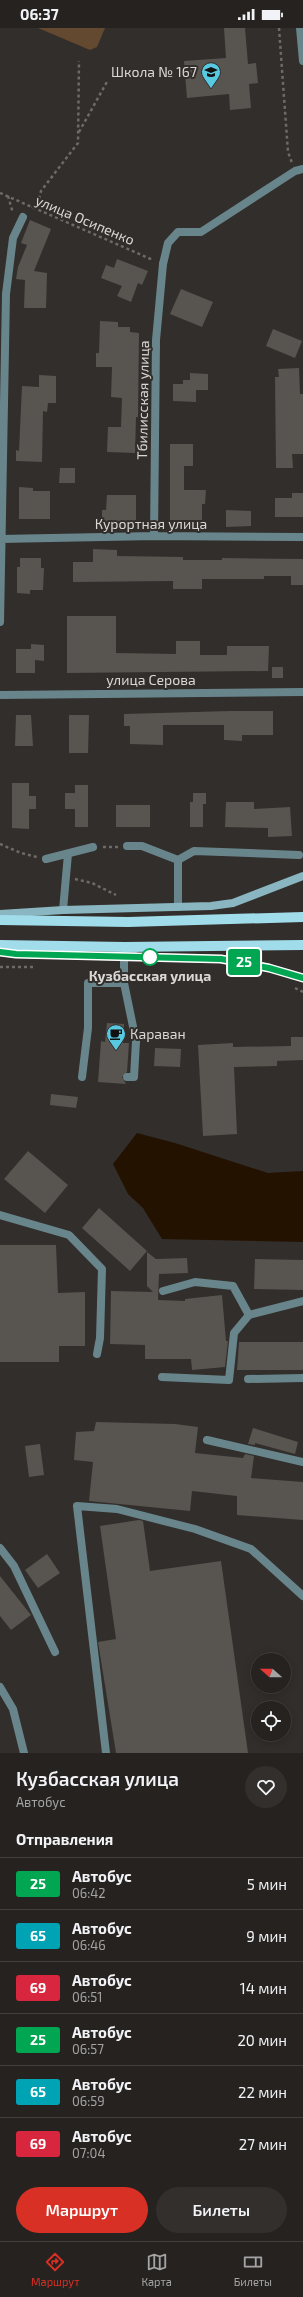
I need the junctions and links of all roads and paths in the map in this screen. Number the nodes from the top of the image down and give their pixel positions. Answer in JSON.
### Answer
{"nodes":[{"id":1,"x":279,"y":28,"type":"edge"},
{"id":2,"x":300,"y":28,"type":"edge"},
{"id":3,"x":303,"y":61,"type":"edge"},
{"id":4,"x":79,"y":62,"type":"dead end"},
{"id":5,"x":108,"y":80,"type":"dead end"},
{"id":6,"x":79,"y":132,"type":"junction"},
{"id":7,"x":299,"y":170,"type":"edge"},
{"id":8,"x":0,"y":193,"type":"edge"},
{"id":9,"x":32,"y":208,"type":"junction"},
{"id":10,"x":22,"y":217,"type":"joint"},
{"id":11,"x":163,"y":264,"type":"junction"},
{"id":12,"x":2,"y":383,"type":"edge"},
{"id":13,"x":154,"y":536,"type":"junction"},
{"id":14,"x":303,"y":537,"type":"edge"},
{"id":15,"x":0,"y":539,"type":"edge"},
{"id":16,"x":0,"y":622,"type":"edge"},
{"id":17,"x":303,"y":692,"type":"edge"},
{"id":18,"x":0,"y":694,"type":"edge"},
{"id":19,"x":0,"y":844,"type":"edge"},
{"id":20,"x":127,"y":846,"type":"joint"},
{"id":21,"x":93,"y":848,"type":"joint"},
{"id":22,"x":68,"y":854,"type":"junction"},
{"id":23,"x":299,"y":855,"type":"dead end"},
{"id":24,"x":46,"y":859,"type":"joint"},
{"id":25,"x":178,"y":860,"type":"junction"},
{"id":26,"x":65,"y":874,"type":"junction"},
{"id":27,"x":303,"y":876,"type":"edge"},
{"id":28,"x":116,"y":895,"type":"dead end"},
{"id":29,"x":178,"y":907,"type":"junction"},
{"id":30,"x":62,"y":910,"type":"junction"},
{"id":31,"x":0,"y":914,"type":"edge"},
{"id":32,"x":303,"y":917,"type":"edge"},
{"id":33,"x":0,"y":920,"type":"edge"},
{"id":34,"x":0,"y":945,"type":"edge"},
{"id":35,"x":303,"y":945,"type":"edge"},
{"id":36,"x":138,"y":947,"type":"junction"},
{"id":37,"x":0,"y":952,"type":"edge"},
{"id":38,"x":124,"y":956,"type":"junction"},
{"id":39,"x":303,"y":978,"type":"edge"},
{"id":40,"x":124,"y":983,"type":"junction"},
{"id":41,"x":82,"y":1077,"type":"dead end"},
{"id":42,"x":127,"y":1077,"type":"dead end"},
{"id":43,"x":0,"y":1215,"type":"edge"},
{"id":44,"x":163,"y":1291,"type":"dead end"},
{"id":45,"x":303,"y":1301,"type":"edge"},
{"id":46,"x":250,"y":1315,"type":"junction"},
{"id":47,"x":97,"y":1354,"type":"dead end"},
{"id":48,"x":162,"y":1377,"type":"dead end"},
{"id":49,"x":303,"y":1378,"type":"edge"},
{"id":50,"x":248,"y":1379,"type":"dead end"},
{"id":51,"x":207,"y":1440,"type":"dead end"},
{"id":52,"x":303,"y":1462,"type":"edge"},
{"id":53,"x":0,"y":1548,"type":"edge"},
{"id":54,"x":303,"y":1596,"type":"edge"},
{"id":55,"x":56,"y":1652,"type":"dead end"},
{"id":56,"x":0,"y":1687,"type":"edge"},
{"id":57,"x":24,"y":1753,"type":"edge"},
{"id":58,"x":106,"y":1753,"type":"edge"}],
"edges":[{"from":1,"to":7,"type":"path"},
{"from":2,"to":3,"type":"street"},
{"from":4,"to":6,"type":"path"},
{"from":5,"to":6,"type":"path"},
{"from":6,"to":9,"type":"path"},
{"from":7,"to":11,"type":"street","name":"Тбилисская улица"},
{"from":8,"to":9,"type":"path","name":"улица Осипенко"},
{"from":9,"to":10,"type":"path"},
{"from":9,"to":11,"type":"path","name":"улица Осипенко"},
{"from":10,"to":12,"type":"street"},
{"from":11,"to":13,"type":"street","name":"Тбилисская улица"},
{"from":12,"to":15,"type":"street"},
{"from":13,"to":14,"type":"street","name":"Курортная улица"},
{"from":13,"to":15,"type":"street","name":"Курортная улица"},
{"from":15,"to":16,"type":"street"},
{"from":17,"to":18,"type":"street","name":"улица Серова"},
{"from":19,"to":24,"type":"path"},
{"from":20,"to":21,"type":"path"},
{"from":20,"to":25,"type":"street"},
{"from":21,"to":22,"type":"street"},
{"from":22,"to":24,"type":"street"},
{"from":22,"to":26,"type":"street"},
{"from":23,"to":25,"type":"street"},
{"from":25,"to":29,"type":"street"},
{"from":26,"to":28,"type":"path"},
{"from":26,"to":30,"type":"street"},
{"from":27,"to":29,"type":"street"},
{"from":29,"to":30,"type":"street"},
{"from":30,"to":31,"type":"street"},
{"from":32,"to":33,"type":"main road"},
{"from":34,"to":36,"type":"main road"},
{"from":35,"to":36,"type":"main road"},
{"from":36,"to":38,"type":"street"},
{"from":37,"to":38,"type":"street"},
{"from":38,"to":39,"type":"street"},
{"from":38,"to":40,"type":"street"},
{"from":40,"to":41,"type":"street"},
{"from":40,"to":42,"type":"street"},
{"from":43,"to":47,"type":"street"},
{"from":44,"to":46,"type":"street"},
{"from":45,"to":46,"type":"street"},
{"from":46,"to":48,"type":"street"},
{"from":49,"to":50,"type":"street"},
{"from":51,"to":52,"type":"street"},
{"from":53,"to":55,"type":"street"},
{"from":54,"to":58,"type":"street"},
{"from":56,"to":57,"type":"street"}]}
